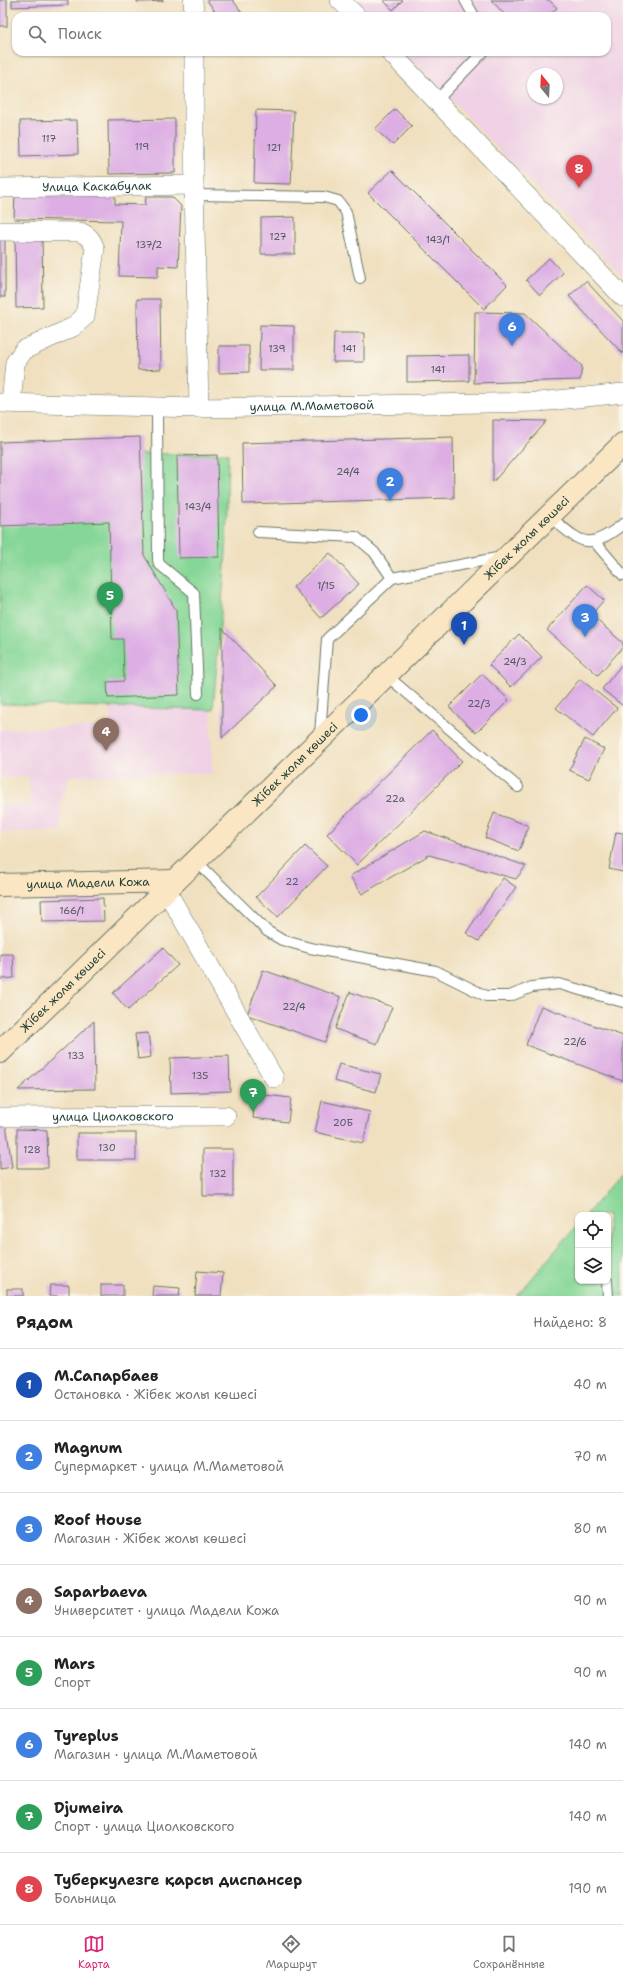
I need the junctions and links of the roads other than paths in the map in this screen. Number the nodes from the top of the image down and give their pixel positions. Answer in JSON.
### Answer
{"nodes":[{"id":1,"x":194,"y":0,"type":"edge"},
{"id":2,"x":340,"y":0,"type":"edge"},
{"id":3,"x":464,"y":0,"type":"edge"},
{"id":4,"x":194,"y":12,"type":"edge"},
{"id":5,"x":352,"y":12,"type":"edge"},
{"id":6,"x":472,"y":12,"type":"edge"},
{"id":7,"x":194,"y":56,"type":"edge"},
{"id":8,"x":394,"y":56,"type":"edge"},
{"id":9,"x":479,"y":56,"type":"edge"},
{"id":10,"x":437,"y":100,"type":"junction"},
{"id":11,"x":0,"y":188,"type":"edge"},
{"id":12,"x":194,"y":190,"type":"junction"},
{"id":13,"x":0,"y":231,"type":"edge"},
{"id":14,"x":360,"y":278,"type":"dead end"},
{"id":15,"x":623,"y":297,"type":"edge"},
{"id":16,"x":623,"y":393,"type":"edge"},
{"id":17,"x":6,"y":403,"type":"edge"},
{"id":18,"x":157,"y":407,"type":"junction"},
{"id":19,"x":198,"y":408,"type":"junction"},
{"id":20,"x":623,"y":444,"type":"edge"},
{"id":21,"x":549,"y":516,"type":"junction"},
{"id":22,"x":623,"y":524,"type":"edge"},
{"id":23,"x":258,"y":532,"type":"dead end"},
{"id":24,"x":594,"y":541,"type":"junction"},
{"id":25,"x":507,"y":556,"type":"junction"},
{"id":26,"x":623,"y":575,"type":"edge"},
{"id":27,"x":392,"y":578,"type":"junction"},
{"id":28,"x":386,"y":675,"type":"junction"},
{"id":29,"x":198,"y":694,"type":"dead end"},
{"id":30,"x":320,"y":740,"type":"junction"},
{"id":31,"x":518,"y":787,"type":"dead end"},
{"id":32,"x":196,"y":861,"type":"junction"},
{"id":33,"x":0,"y":885,"type":"edge"},
{"id":34,"x":171,"y":885,"type":"junction"},
{"id":35,"x":623,"y":1002,"type":"edge"},
{"id":36,"x":0,"y":1052,"type":"edge"},
{"id":37,"x":274,"y":1078,"type":"dead end"},
{"id":38,"x":226,"y":1116,"type":"dead end"},
{"id":39,"x":0,"y":1117,"type":"edge"},
{"id":40,"x":607,"y":1284,"type":"edge"},
{"id":41,"x":608,"y":1296,"type":"edge"}],
"edges":[{"from":1,"to":4,"type":"street"},
{"from":2,"to":5,"type":"street"},
{"from":3,"to":6,"type":"lane"},
{"from":7,"to":12,"type":"street"},
{"from":8,"to":10,"type":"street"},
{"from":9,"to":10,"type":"lane"},
{"from":10,"to":15,"type":"street"},
{"from":11,"to":12,"type":"street","name":"Улица Каскабулак"},
{"from":12,"to":14,"type":"lane"},
{"from":12,"to":19,"type":"street"},
{"from":13,"to":17,"type":"street"},
{"from":16,"to":19,"type":"street","name":"улица М.Маметовой"},
{"from":17,"to":18,"type":"street","name":"улица М.Маметовой"},
{"from":18,"to":19,"type":"street","name":"улица М.Маметовой"},
{"from":18,"to":29,"type":"lane"},
{"from":20,"to":21,"type":"main road","name":"Жібек жолы көшесі"},
{"from":21,"to":24,"type":"lane"},
{"from":21,"to":25,"type":"main road","name":"Жібек жолы көшесі"},
{"from":22,"to":24,"type":"lane"},
{"from":23,"to":27,"type":"lane"},
{"from":24,"to":26,"type":"lane"},
{"from":25,"to":27,"type":"lane"},
{"from":25,"to":28,"type":"main road","name":"Жібек жолы көшесі"},
{"from":27,"to":30,"type":"lane"},
{"from":28,"to":30,"type":"main road","name":"Жібек жолы көшесі"},
{"from":28,"to":31,"type":"lane"},
{"from":30,"to":32,"type":"main road","name":"Жібек жолы көшесі"},
{"from":32,"to":34,"type":"main road","name":"Жібек жолы көшесі"},
{"from":32,"to":35,"type":"lane"},
{"from":33,"to":34,"type":"main road","name":"улица Мадели Кожа"},
{"from":34,"to":36,"type":"main road","name":"Жібек жолы көшесі"},
{"from":34,"to":37,"type":"street"},
{"from":38,"to":39,"type":"street","name":"улица Циолковского"},
{"from":40,"to":41,"type":"lane"}]}
